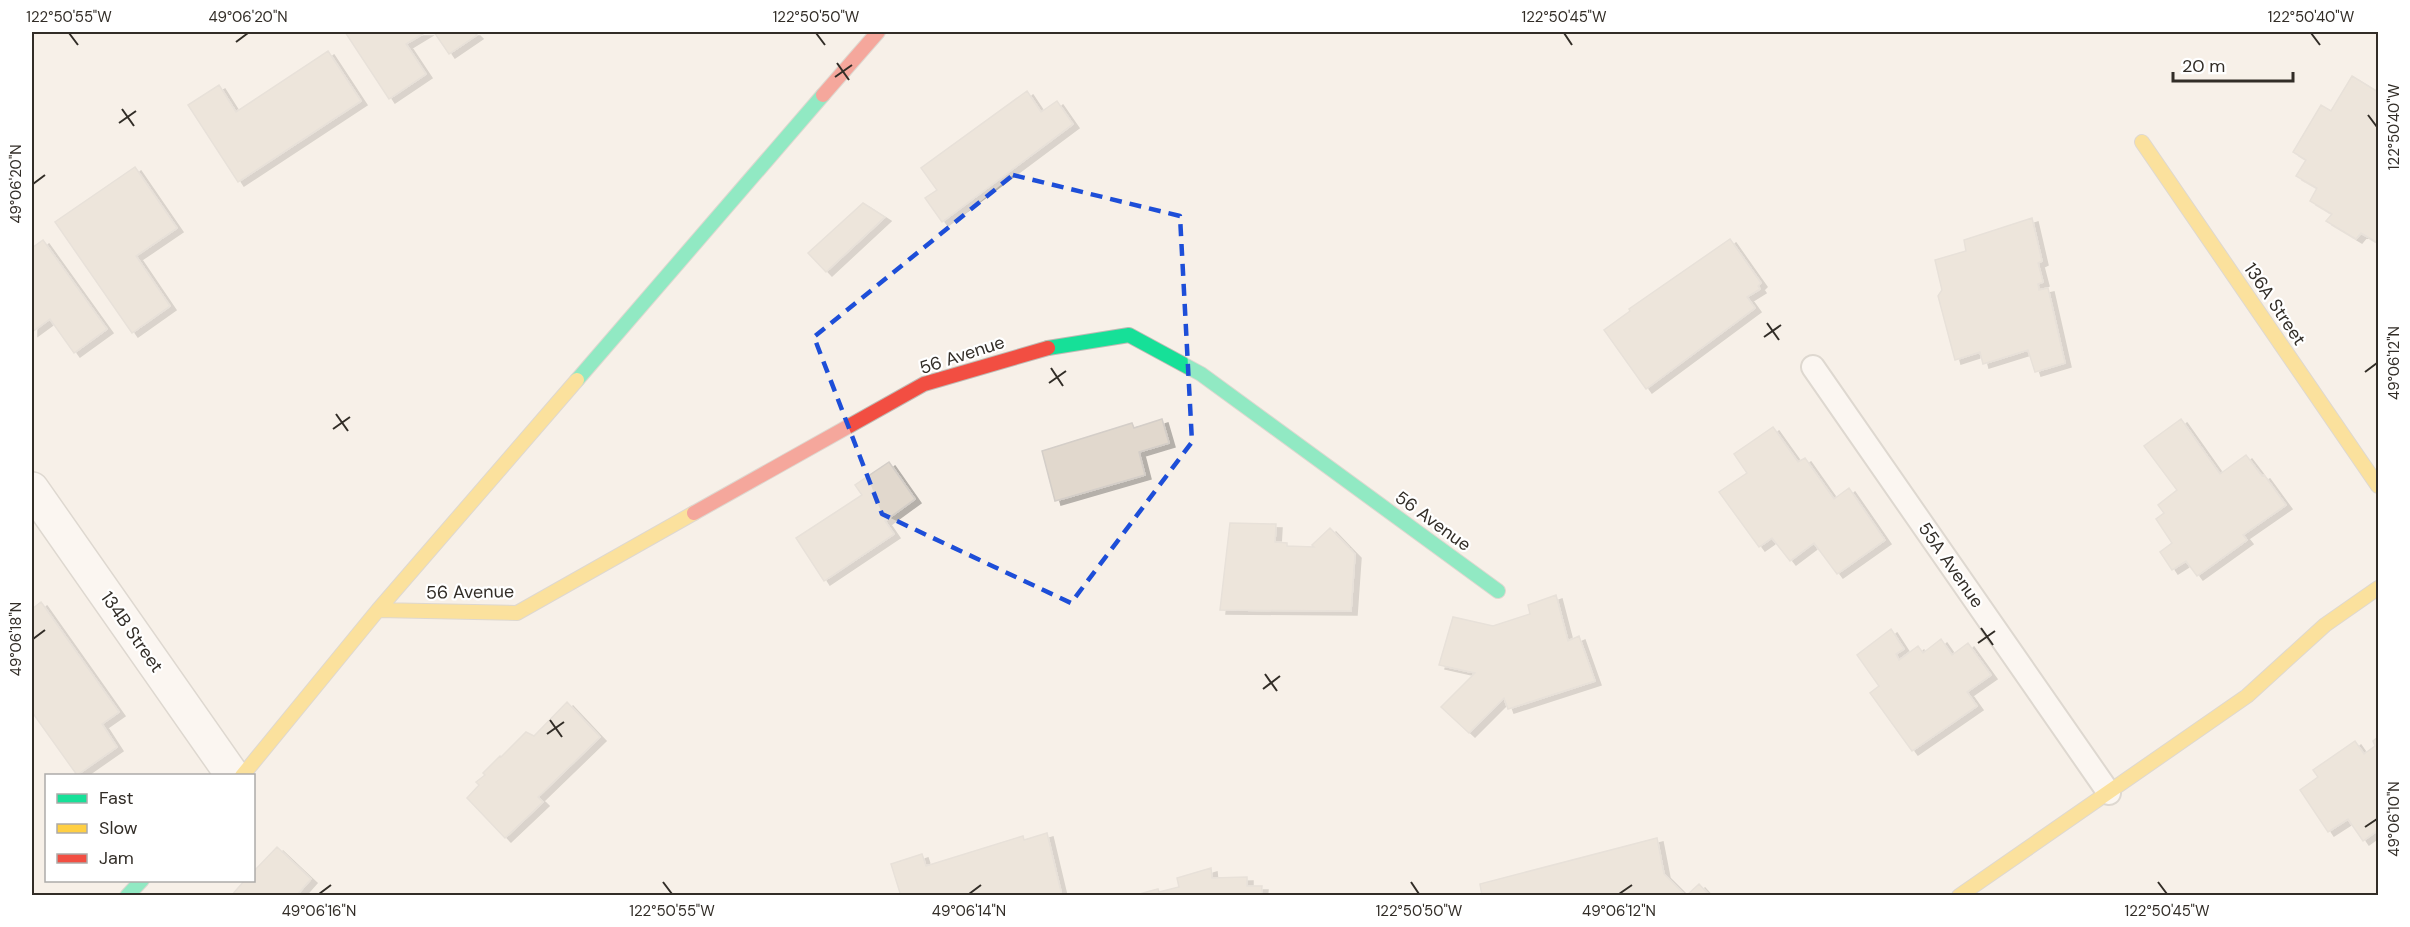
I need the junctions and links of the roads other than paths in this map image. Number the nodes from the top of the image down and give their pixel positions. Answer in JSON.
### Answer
{"nodes":[{"id":1,"x":878,"y":32,"type":"edge"},
{"id":2,"x":2142,"y":142,"type":"dead end"},
{"id":3,"x":1813,"y":367,"type":"dead end"},
{"id":4,"x":2379,"y":486,"type":"edge"},
{"id":5,"x":32,"y":489,"type":"edge"},
{"id":6,"x":2379,"y":588,"type":"edge"},
{"id":7,"x":1498,"y":591,"type":"dead end"},
{"id":8,"x":378,"y":610,"type":"junction"},
{"id":9,"x":232,"y":774,"type":"edge"},
{"id":10,"x":244,"y":774,"type":"edge"},
{"id":11,"x":2109,"y":793,"type":"junction"},
{"id":12,"x":140,"y":882,"type":"edge"},
{"id":13,"x":127,"y":896,"type":"edge"},
{"id":14,"x":1959,"y":896,"type":"edge"}],
"edges":[{"from":1,"to":8,"type":"street","name":"56 Avenue"},
{"from":2,"to":4,"type":"street","name":"136A Street"},
{"from":3,"to":11,"type":"lane","name":"55A Avenue"},
{"from":5,"to":9,"type":"street","name":"134B Street"},
{"from":6,"to":11,"type":"street"},
{"from":7,"to":8,"type":"street","name":"56 Avenue"},
{"from":8,"to":10,"type":"street","name":"56 Avenue"},
{"from":11,"to":14,"type":"street"},
{"from":12,"to":13,"type":"street"}]}
